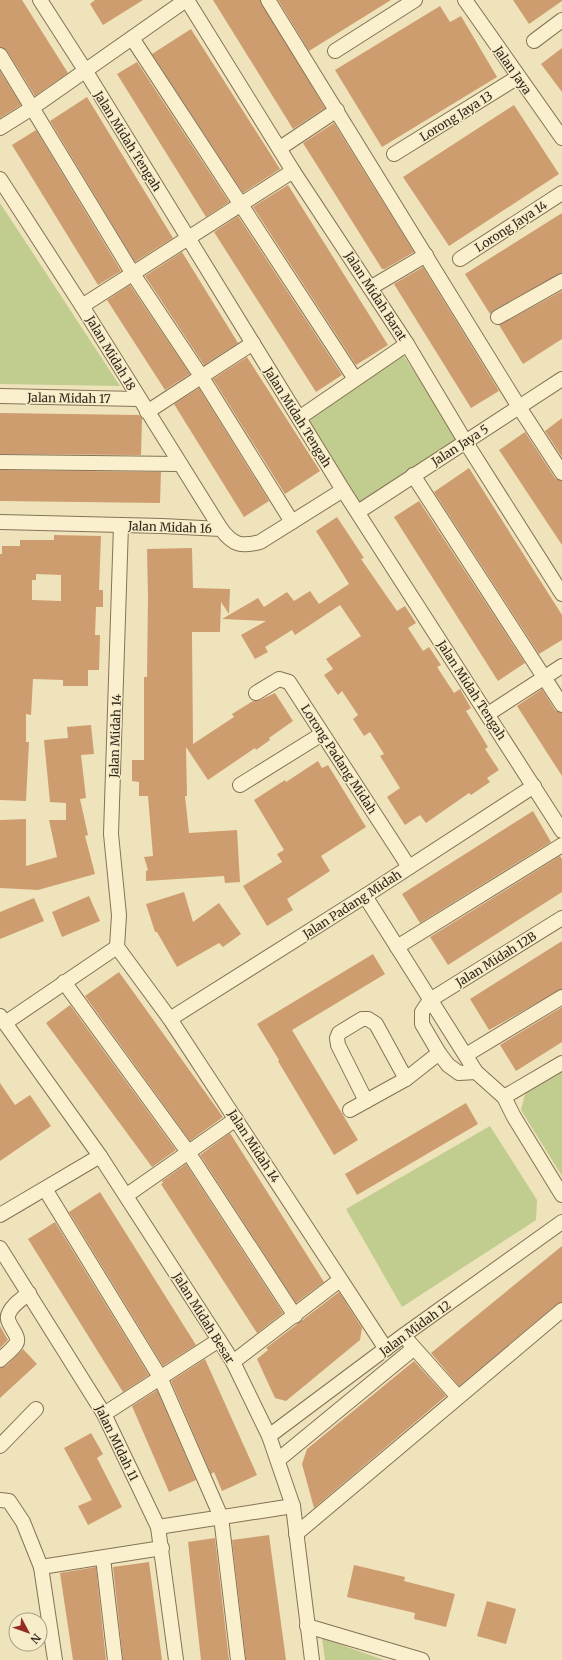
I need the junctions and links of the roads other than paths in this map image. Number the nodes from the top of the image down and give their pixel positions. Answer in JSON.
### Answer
{"nodes":[{"id":1,"x":40,"y":0,"type":"edge"},
{"id":2,"x":187,"y":0,"type":"edge"},
{"id":3,"x":268,"y":0,"type":"edge"},
{"id":4,"x":415,"y":0,"type":"edge"},
{"id":5,"x":464,"y":0,"type":"edge"},
{"id":6,"x":562,"y":20,"type":"edge"},
{"id":7,"x":132,"y":38,"type":"junction"},
{"id":8,"x":534,"y":40,"type":"dead end"},
{"id":9,"x":335,"y":51,"type":"dead end"},
{"id":10,"x":0,"y":55,"type":"edge"},
{"id":11,"x":85,"y":70,"type":"junction"},
{"id":12,"x":518,"y":77,"type":"junction"},
{"id":13,"x":32,"y":108,"type":"junction"},
{"id":14,"x":337,"y":110,"type":"junction"},
{"id":15,"x":0,"y":128,"type":"edge"},
{"id":16,"x":562,"y":138,"type":"edge"},
{"id":17,"x":280,"y":148,"type":"junction"},
{"id":18,"x":394,"y":154,"type":"dead end"},
{"id":19,"x":293,"y":171,"type":"junction"},
{"id":20,"x":0,"y":179,"type":"edge"},
{"id":21,"x":562,"y":193,"type":"edge"},
{"id":22,"x":242,"y":204,"type":"junction"},
{"id":23,"x":188,"y":238,"type":"junction"},
{"id":24,"x":426,"y":255,"type":"junction"},
{"id":25,"x":460,"y":259,"type":"dead end"},
{"id":26,"x":133,"y":274,"type":"junction"},
{"id":27,"x":562,"y":281,"type":"edge"},
{"id":28,"x":370,"y":288,"type":"junction"},
{"id":29,"x":82,"y":306,"type":"junction"},
{"id":30,"x":498,"y":317,"type":"dead end"},
{"id":31,"x":253,"y":343,"type":"junction"},
{"id":32,"x":407,"y":344,"type":"junction"},
{"id":33,"x":201,"y":376,"type":"junction"},
{"id":34,"x":355,"y":379,"type":"junction"},
{"id":35,"x":562,"y":379,"type":"edge"},
{"id":36,"x":0,"y":396,"type":"edge"},
{"id":37,"x":138,"y":399,"type":"junction"},
{"id":38,"x":519,"y":406,"type":"junction"},
{"id":39,"x":147,"y":412,"type":"junction"},
{"id":40,"x":299,"y":418,"type":"junction"},
{"id":41,"x":465,"y":441,"type":"junction"},
{"id":42,"x":0,"y":462,"type":"edge"},
{"id":43,"x":180,"y":464,"type":"junction"},
{"id":44,"x":562,"y":473,"type":"edge"},
{"id":45,"x":413,"y":476,"type":"junction"},
{"id":46,"x":343,"y":490,"type":"junction"},
{"id":47,"x":358,"y":512,"type":"junction"},
{"id":48,"x":0,"y":522,"type":"edge"},
{"id":49,"x":292,"y":522,"type":"junction"},
{"id":50,"x":121,"y":526,"type":"junction"},
{"id":51,"x":221,"y":529,"type":"junction"},
{"id":52,"x":562,"y":594,"type":"edge"},
{"id":53,"x":562,"y":666,"type":"edge"},
{"id":54,"x":545,"y":678,"type":"junction"},
{"id":55,"x":256,"y":693,"type":"dead end"},
{"id":56,"x":562,"y":705,"type":"edge"},
{"id":57,"x":488,"y":714,"type":"junction"},
{"id":58,"x":322,"y":734,"type":"junction"},
{"id":59,"x":240,"y":785,"type":"dead end"},
{"id":60,"x":534,"y":786,"type":"junction"},
{"id":61,"x":562,"y":830,"type":"edge"},
{"id":62,"x":562,"y":845,"type":"edge"},
{"id":63,"x":409,"y":867,"type":"junction"},
{"id":64,"x":365,"y":896,"type":"junction"},
{"id":65,"x":562,"y":918,"type":"edge"},
{"id":66,"x":117,"y":947,"type":"junction"},
{"id":67,"x":397,"y":947,"type":"junction"},
{"id":68,"x":64,"y":982,"type":"junction"},
{"id":69,"x":562,"y":997,"type":"edge"},
{"id":70,"x":430,"y":1000,"type":"junction"},
{"id":71,"x":170,"y":1019,"type":"junction"},
{"id":72,"x":2,"y":1020,"type":"edge"},
{"id":73,"x":440,"y":1053,"type":"junction"},
{"id":74,"x":466,"y":1055,"type":"junction"},
{"id":75,"x":562,"y":1063,"type":"edge"},
{"id":76,"x":476,"y":1072,"type":"junction"},
{"id":77,"x":406,"y":1079,"type":"junction"},
{"id":78,"x":504,"y":1097,"type":"junction"},
{"id":79,"x":366,"y":1101,"type":"junction"},
{"id":80,"x":350,"y":1110,"type":"dead end"},
{"id":81,"x":236,"y":1118,"type":"junction"},
{"id":82,"x":188,"y":1152,"type":"junction"},
{"id":83,"x":100,"y":1156,"type":"junction"},
{"id":84,"x":45,"y":1189,"type":"junction"},
{"id":85,"x":562,"y":1195,"type":"edge"},
{"id":86,"x":126,"y":1196,"type":"junction"},
{"id":87,"x":0,"y":1216,"type":"edge"},
{"id":88,"x":562,"y":1222,"type":"edge"},
{"id":89,"x":0,"y":1248,"type":"edge"},
{"id":90,"x":340,"y":1280,"type":"junction"},
{"id":91,"x":29,"y":1293,"type":"junction"},
{"id":92,"x":562,"y":1310,"type":"edge"},
{"id":93,"x":295,"y":1316,"type":"junction"},
{"id":94,"x":404,"y":1335,"type":"junction"},
{"id":95,"x":219,"y":1340,"type":"junction"},
{"id":96,"x":386,"y":1349,"type":"junction"},
{"id":97,"x":413,"y":1349,"type":"junction"},
{"id":98,"x":0,"y":1360,"type":"edge"},
{"id":99,"x":233,"y":1362,"type":"junction"},
{"id":100,"x":160,"y":1377,"type":"junction"},
{"id":101,"x":458,"y":1397,"type":"junction"},
{"id":102,"x":36,"y":1409,"type":"dead end"},
{"id":103,"x":104,"y":1414,"type":"junction"},
{"id":104,"x":269,"y":1436,"type":"junction"},
{"id":105,"x":0,"y":1446,"type":"edge"},
{"id":106,"x":278,"y":1460,"type":"junction"},
{"id":107,"x":0,"y":1500,"type":"edge"},
{"id":108,"x":293,"y":1506,"type":"junction"},
{"id":109,"x":221,"y":1517,"type":"junction"},
{"id":110,"x":158,"y":1527,"type":"junction"},
{"id":111,"x":296,"y":1534,"type":"junction"},
{"id":112,"x":162,"y":1548,"type":"junction"},
{"id":113,"x":103,"y":1558,"type":"junction"},
{"id":114,"x":42,"y":1567,"type":"junction"},
{"id":115,"x":308,"y":1626,"type":"junction"},
{"id":116,"x":55,"y":1660,"type":"edge"},
{"id":117,"x":116,"y":1660,"type":"edge"},
{"id":118,"x":176,"y":1660,"type":"edge"},
{"id":119,"x":238,"y":1660,"type":"edge"},
{"id":120,"x":312,"y":1660,"type":"edge"},
{"id":121,"x":422,"y":1660,"type":"edge"}],
"edges":[{"from":1,"to":11,"type":"street","name":"Jalan Midah Tengah"},
{"from":2,"to":7,"type":"street"},
{"from":2,"to":17,"type":"street","name":"Jalan Midah Barat"},
{"from":3,"to":14,"type":"street"},
{"from":4,"to":9,"type":"street"},
{"from":5,"to":12,"type":"street","name":"Jalan Jaya"},
{"from":6,"to":8,"type":"street"},
{"from":7,"to":11,"type":"street"},
{"from":7,"to":22,"type":"street"},
{"from":10,"to":13,"type":"street"},
{"from":11,"to":13,"type":"street"},
{"from":11,"to":23,"type":"street","name":"Jalan Midah Tengah"},
{"from":12,"to":16,"type":"street","name":"Jalan Jaya"},
{"from":12,"to":18,"type":"street","name":"Lorong Jaya 13"},
{"from":13,"to":15,"type":"street"},
{"from":13,"to":26,"type":"street"},
{"from":14,"to":17,"type":"street"},
{"from":14,"to":24,"type":"street"},
{"from":17,"to":19,"type":"street","name":"Jalan Midah Barat"},
{"from":19,"to":22,"type":"street"},
{"from":19,"to":28,"type":"street","name":"Jalan Midah Barat"},
{"from":20,"to":29,"type":"street","name":"Jalan Midah 18"},
{"from":21,"to":25,"type":"street","name":"Lorong Jaya 14"},
{"from":22,"to":23,"type":"street"},
{"from":22,"to":34,"type":"street"},
{"from":23,"to":26,"type":"street"},
{"from":23,"to":31,"type":"street","name":"Jalan Midah Tengah"},
{"from":24,"to":28,"type":"street"},
{"from":24,"to":38,"type":"street"},
{"from":26,"to":29,"type":"street"},
{"from":26,"to":33,"type":"street"},
{"from":27,"to":30,"type":"street"},
{"from":28,"to":32,"type":"street","name":"Jalan Midah Barat"},
{"from":29,"to":37,"type":"street","name":"Jalan Midah 18"},
{"from":31,"to":33,"type":"street"},
{"from":31,"to":40,"type":"street","name":"Jalan Midah Tengah"},
{"from":32,"to":34,"type":"street"},
{"from":32,"to":41,"type":"street","name":"Jalan Midah Barat"},
{"from":33,"to":39,"type":"street"},
{"from":33,"to":49,"type":"street"},
{"from":34,"to":40,"type":"street"},
{"from":35,"to":38,"type":"street","name":"Jalan Jaya 5"},
{"from":36,"to":37,"type":"street","name":"Jalan Midah 17"},
{"from":37,"to":39,"type":"street","name":"Jalan Midah 18"},
{"from":38,"to":41,"type":"street","name":"Jalan Jaya 5"},
{"from":38,"to":44,"type":"street"},
{"from":39,"to":43,"type":"street","name":"Jalan Midah 18"},
{"from":40,"to":46,"type":"street","name":"Jalan Midah Tengah"},
{"from":41,"to":45,"type":"street","name":"Jalan Jaya 5"},
{"from":41,"to":52,"type":"street","name":"Jalan Midah Barat"},
{"from":42,"to":43,"type":"street"},
{"from":43,"to":51,"type":"street","name":"Jalan Midah 18"},
{"from":45,"to":47,"type":"street","name":"Jalan Jaya 5"},
{"from":45,"to":54,"type":"street"},
{"from":46,"to":47,"type":"street","name":"Jalan Midah Tengah"},
{"from":46,"to":49,"type":"street","name":"Jalan Midah 16"},
{"from":47,"to":57,"type":"street","name":"Jalan Midah Tengah"},
{"from":48,"to":50,"type":"street","name":"Jalan Midah 16"},
{"from":49,"to":51,"type":"street","name":"Jalan Midah 16"},
{"from":50,"to":51,"type":"street","name":"Jalan Midah 16"},
{"from":50,"to":66,"type":"street","name":"Jalan Midah 14"},
{"from":53,"to":54,"type":"street"},
{"from":54,"to":56,"type":"street"},
{"from":54,"to":57,"type":"street"},
{"from":55,"to":58,"type":"street","name":"Lorong Padang Midah"},
{"from":57,"to":60,"type":"street","name":"Jalan Midah Tengah"},
{"from":58,"to":59,"type":"street"},
{"from":58,"to":63,"type":"street","name":"Lorong Padang Midah"},
{"from":60,"to":61,"type":"street","name":"Jalan Midah Tengah"},
{"from":60,"to":63,"type":"street","name":"Jalan Padang Midah"},
{"from":62,"to":67,"type":"street"},
{"from":63,"to":64,"type":"street","name":"Jalan Padang Midah"},
{"from":64,"to":67,"type":"street"},
{"from":64,"to":71,"type":"street","name":"Jalan Padang Midah"},
{"from":65,"to":70,"type":"street","name":"Jalan Midah 12B"},
{"from":66,"to":68,"type":"street"},
{"from":66,"to":71,"type":"street","name":"Jalan Midah 14"},
{"from":67,"to":70,"type":"street"},
{"from":68,"to":72,"type":"street"},
{"from":68,"to":82,"type":"street"},
{"from":69,"to":74,"type":"street"},
{"from":70,"to":73,"type":"street"},
{"from":70,"to":74,"type":"street"},
{"from":71,"to":81,"type":"street","name":"Jalan Midah 14"},
{"from":72,"to":83,"type":"street","name":"Jalan Midah Besar"},
{"from":73,"to":76,"type":"street"},
{"from":73,"to":77,"type":"street"},
{"from":74,"to":76,"type":"street"},
{"from":75,"to":78,"type":"street"},
{"from":76,"to":78,"type":"street"},
{"from":77,"to":79,"type":"street"},
{"from":77,"to":79,"type":"street"},
{"from":78,"to":85,"type":"street"},
{"from":79,"to":80,"type":"street"},
{"from":81,"to":82,"type":"street"},
{"from":81,"to":90,"type":"street","name":"Jalan Midah 14"},
{"from":82,"to":86,"type":"street"},
{"from":82,"to":93,"type":"street"},
{"from":83,"to":84,"type":"street"},
{"from":83,"to":86,"type":"street","name":"Jalan Midah Besar"},
{"from":84,"to":87,"type":"street"},
{"from":84,"to":100,"type":"street"},
{"from":86,"to":95,"type":"street","name":"Jalan Midah Besar"},
{"from":88,"to":94,"type":"street","name":"Jalan Midah 12"},
{"from":89,"to":91,"type":"street","name":"Jalan MIdah 11"},
{"from":90,"to":93,"type":"street"},
{"from":90,"to":96,"type":"street","name":"Jalan Midah 14"},
{"from":91,"to":98,"type":"street"},
{"from":91,"to":103,"type":"street","name":"Jalan MIdah 11"},
{"from":92,"to":101,"type":"street"},
{"from":93,"to":99,"type":"street"},
{"from":94,"to":96,"type":"street","name":"Jalan Midah 12"},
{"from":94,"to":97,"type":"street"},
{"from":95,"to":99,"type":"street","name":"Jalan Midah Besar"},
{"from":95,"to":100,"type":"street"},
{"from":96,"to":104,"type":"street","name":"Jalan Midah 12"},
{"from":97,"to":101,"type":"street"},
{"from":97,"to":106,"type":"street"},
{"from":99,"to":104,"type":"street","name":"Jalan Midah Besar"},
{"from":100,"to":103,"type":"street"},
{"from":100,"to":109,"type":"street"},
{"from":101,"to":111,"type":"street"},
{"from":102,"to":105,"type":"street"},
{"from":103,"to":110,"type":"street","name":"Jalan MIdah 11"},
{"from":104,"to":106,"type":"street","name":"Jalan Midah Besar"},
{"from":106,"to":108,"type":"street","name":"Jalan Midah Besar"},
{"from":107,"to":114,"type":"street"},
{"from":108,"to":109,"type":"street"},
{"from":108,"to":111,"type":"street","name":"Jalan Midah Besar"},
{"from":109,"to":110,"type":"street"},
{"from":109,"to":119,"type":"street"},
{"from":110,"to":112,"type":"street","name":"Jalan MIdah 11"},
{"from":111,"to":115,"type":"street","name":"Jalan Midah Besar"},
{"from":112,"to":113,"type":"street"},
{"from":112,"to":118,"type":"street","name":"Jalan MIdah 11"},
{"from":113,"to":114,"type":"street"},
{"from":113,"to":117,"type":"street"},
{"from":114,"to":116,"type":"street"},
{"from":115,"to":120,"type":"street","name":"Jalan Midah Besar"},
{"from":115,"to":121,"type":"street"}]}
